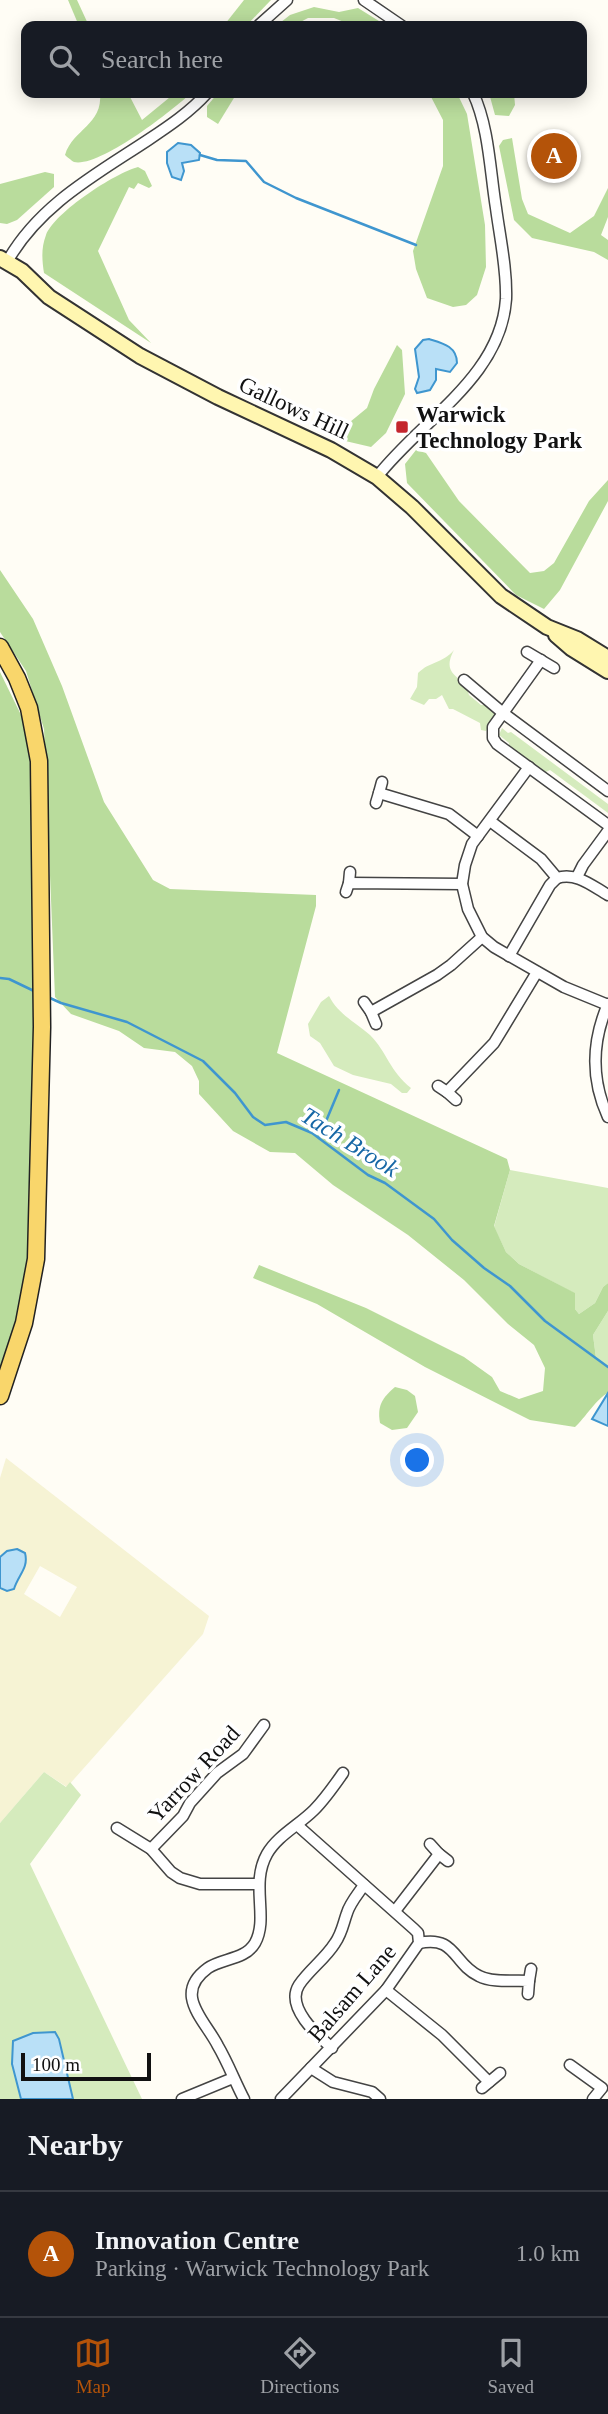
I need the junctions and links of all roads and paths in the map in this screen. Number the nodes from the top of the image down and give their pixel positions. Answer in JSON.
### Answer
{"nodes":[{"id":1,"x":287,"y":0,"type":"edge"},
{"id":2,"x":364,"y":0,"type":"edge"},
{"id":3,"x":263,"y":21,"type":"edge"},
{"id":4,"x":395,"y":21,"type":"edge"},
{"id":5,"x":200,"y":98,"type":"edge"},
{"id":6,"x":474,"y":98,"type":"edge"},
{"id":7,"x":3,"y":260,"type":"edge"},
{"id":8,"x":377,"y":477,"type":"junction"},
{"id":9,"x":547,"y":627,"type":"junction"},
{"id":10,"x":0,"y":647,"type":"edge"},
{"id":11,"x":527,"y":652,"type":"dead end"},
{"id":12,"x":608,"y":658,"type":"edge"},
{"id":13,"x":541,"y":660,"type":"junction"},
{"id":14,"x":554,"y":667,"type":"dead end"},
{"id":15,"x":608,"y":671,"type":"edge"},
{"id":16,"x":464,"y":680,"type":"dead end"},
{"id":17,"x":503,"y":713,"type":"junction"},
{"id":18,"x":529,"y":767,"type":"junction"},
{"id":19,"x":608,"y":791,"type":"edge"},
{"id":20,"x":379,"y":793,"type":"dead end"},
{"id":21,"x":490,"y":821,"type":"junction"},
{"id":22,"x":608,"y":825,"type":"edge"},
{"id":23,"x":608,"y":831,"type":"edge"},
{"id":24,"x":478,"y":836,"type":"junction"},
{"id":25,"x":577,"y":877,"type":"junction"},
{"id":26,"x":557,"y":878,"type":"junction"},
{"id":27,"x":348,"y":883,"type":"dead end"},
{"id":28,"x":462,"y":884,"type":"junction"},
{"id":29,"x":608,"y":895,"type":"edge"},
{"id":30,"x":481,"y":937,"type":"junction"},
{"id":31,"x":509,"y":956,"type":"junction"},
{"id":32,"x":537,"y":972,"type":"junction"},
{"id":33,"x":364,"y":1002,"type":"dead end"},
{"id":34,"x":608,"y":1004,"type":"edge"},
{"id":35,"x":371,"y":1012,"type":"junction"},
{"id":36,"x":376,"y":1024,"type":"dead end"},
{"id":37,"x":456,"y":1100,"type":"dead end"},
{"id":38,"x":608,"y":1117,"type":"edge"},
{"id":39,"x":0,"y":1396,"type":"edge"},
{"id":40,"x":264,"y":1725,"type":"dead end"},
{"id":41,"x":343,"y":1773,"type":"dead end"},
{"id":42,"x":298,"y":1825,"type":"junction"},
{"id":43,"x":117,"y":1828,"type":"dead end"},
{"id":44,"x":430,"y":1844,"type":"dead end"},
{"id":45,"x":151,"y":1849,"type":"junction"},
{"id":46,"x":439,"y":1854,"type":"junction"},
{"id":47,"x":448,"y":1861,"type":"dead end"},
{"id":48,"x":258,"y":1884,"type":"junction"},
{"id":49,"x":364,"y":1885,"type":"junction"},
{"id":50,"x":395,"y":1911,"type":"junction"},
{"id":51,"x":419,"y":1943,"type":"junction"},
{"id":52,"x":531,"y":1969,"type":"dead end"},
{"id":53,"x":529,"y":1981,"type":"junction"},
{"id":54,"x":386,"y":1990,"type":"junction"},
{"id":55,"x":528,"y":1994,"type":"dead end"},
{"id":56,"x":332,"y":2048,"type":"junction"},
{"id":57,"x":570,"y":2065,"type":"dead end"},
{"id":58,"x":311,"y":2068,"type":"junction"},
{"id":59,"x":500,"y":2073,"type":"dead end"},
{"id":60,"x":233,"y":2078,"type":"junction"},
{"id":61,"x":605,"y":2090,"type":"edge"},
{"id":62,"x":183,"y":2099,"type":"edge"},
{"id":63,"x":244,"y":2099,"type":"edge"},
{"id":64,"x":281,"y":2099,"type":"edge"},
{"id":65,"x":380,"y":2099,"type":"edge"},
{"id":66,"x":593,"y":2099,"type":"edge"}],
"edges":[{"from":1,"to":3,"type":"street"},
{"from":2,"to":4,"type":"street"},
{"from":5,"to":7,"type":"street"},
{"from":6,"to":8,"type":"street"},
{"from":7,"to":8,"type":"street","name":"Gallows Hill"},
{"from":8,"to":9,"type":"street","name":"Gallows Hill"},
{"from":9,"to":12,"type":"street","name":"Gallows Hill"},
{"from":9,"to":15,"type":"street","name":"Gallows Hill"},
{"from":10,"to":39,"type":"main road"},
{"from":11,"to":13,"type":"street"},
{"from":13,"to":14,"type":"street"},
{"from":13,"to":17,"type":"street"},
{"from":16,"to":17,"type":"street"},
{"from":17,"to":18,"type":"street"},
{"from":17,"to":19,"type":"street"},
{"from":18,"to":21,"type":"street"},
{"from":18,"to":22,"type":"street"},
{"from":20,"to":24,"type":"street"},
{"from":21,"to":24,"type":"street"},
{"from":21,"to":26,"type":"street"},
{"from":23,"to":25,"type":"street"},
{"from":24,"to":28,"type":"street"},
{"from":25,"to":26,"type":"street"},
{"from":25,"to":29,"type":"street"},
{"from":26,"to":31,"type":"street"},
{"from":27,"to":28,"type":"street"},
{"from":28,"to":30,"type":"street"},
{"from":30,"to":31,"type":"street"},
{"from":30,"to":35,"type":"street"},
{"from":31,"to":32,"type":"street"},
{"from":32,"to":34,"type":"street"},
{"from":32,"to":37,"type":"street"},
{"from":33,"to":35,"type":"street"},
{"from":34,"to":38,"type":"street"},
{"from":35,"to":36,"type":"street"},
{"from":40,"to":45,"type":"street","name":"Yarrow Road"},
{"from":41,"to":42,"type":"street"},
{"from":42,"to":48,"type":"street"},
{"from":42,"to":49,"type":"street","name":"Balsam Lane"},
{"from":43,"to":45,"type":"street"},
{"from":44,"to":46,"type":"street"},
{"from":45,"to":48,"type":"street"},
{"from":46,"to":47,"type":"street"},
{"from":46,"to":50,"type":"street"},
{"from":48,"to":60,"type":"street"},
{"from":49,"to":50,"type":"street","name":"Balsam Lane"},
{"from":49,"to":56,"type":"street"},
{"from":50,"to":51,"type":"street","name":"Balsam Lane"},
{"from":51,"to":53,"type":"street"},
{"from":51,"to":54,"type":"street","name":"Balsam Lane"},
{"from":52,"to":53,"type":"street"},
{"from":53,"to":55,"type":"street"},
{"from":54,"to":56,"type":"street","name":"Balsam Lane"},
{"from":54,"to":59,"type":"street"},
{"from":56,"to":58,"type":"street","name":"Balsam Lane"},
{"from":57,"to":61,"type":"street"},
{"from":58,"to":64,"type":"street","name":"Balsam Lane"},
{"from":58,"to":65,"type":"street"},
{"from":60,"to":62,"type":"street"},
{"from":60,"to":63,"type":"street"},
{"from":61,"to":66,"type":"street"}]}
